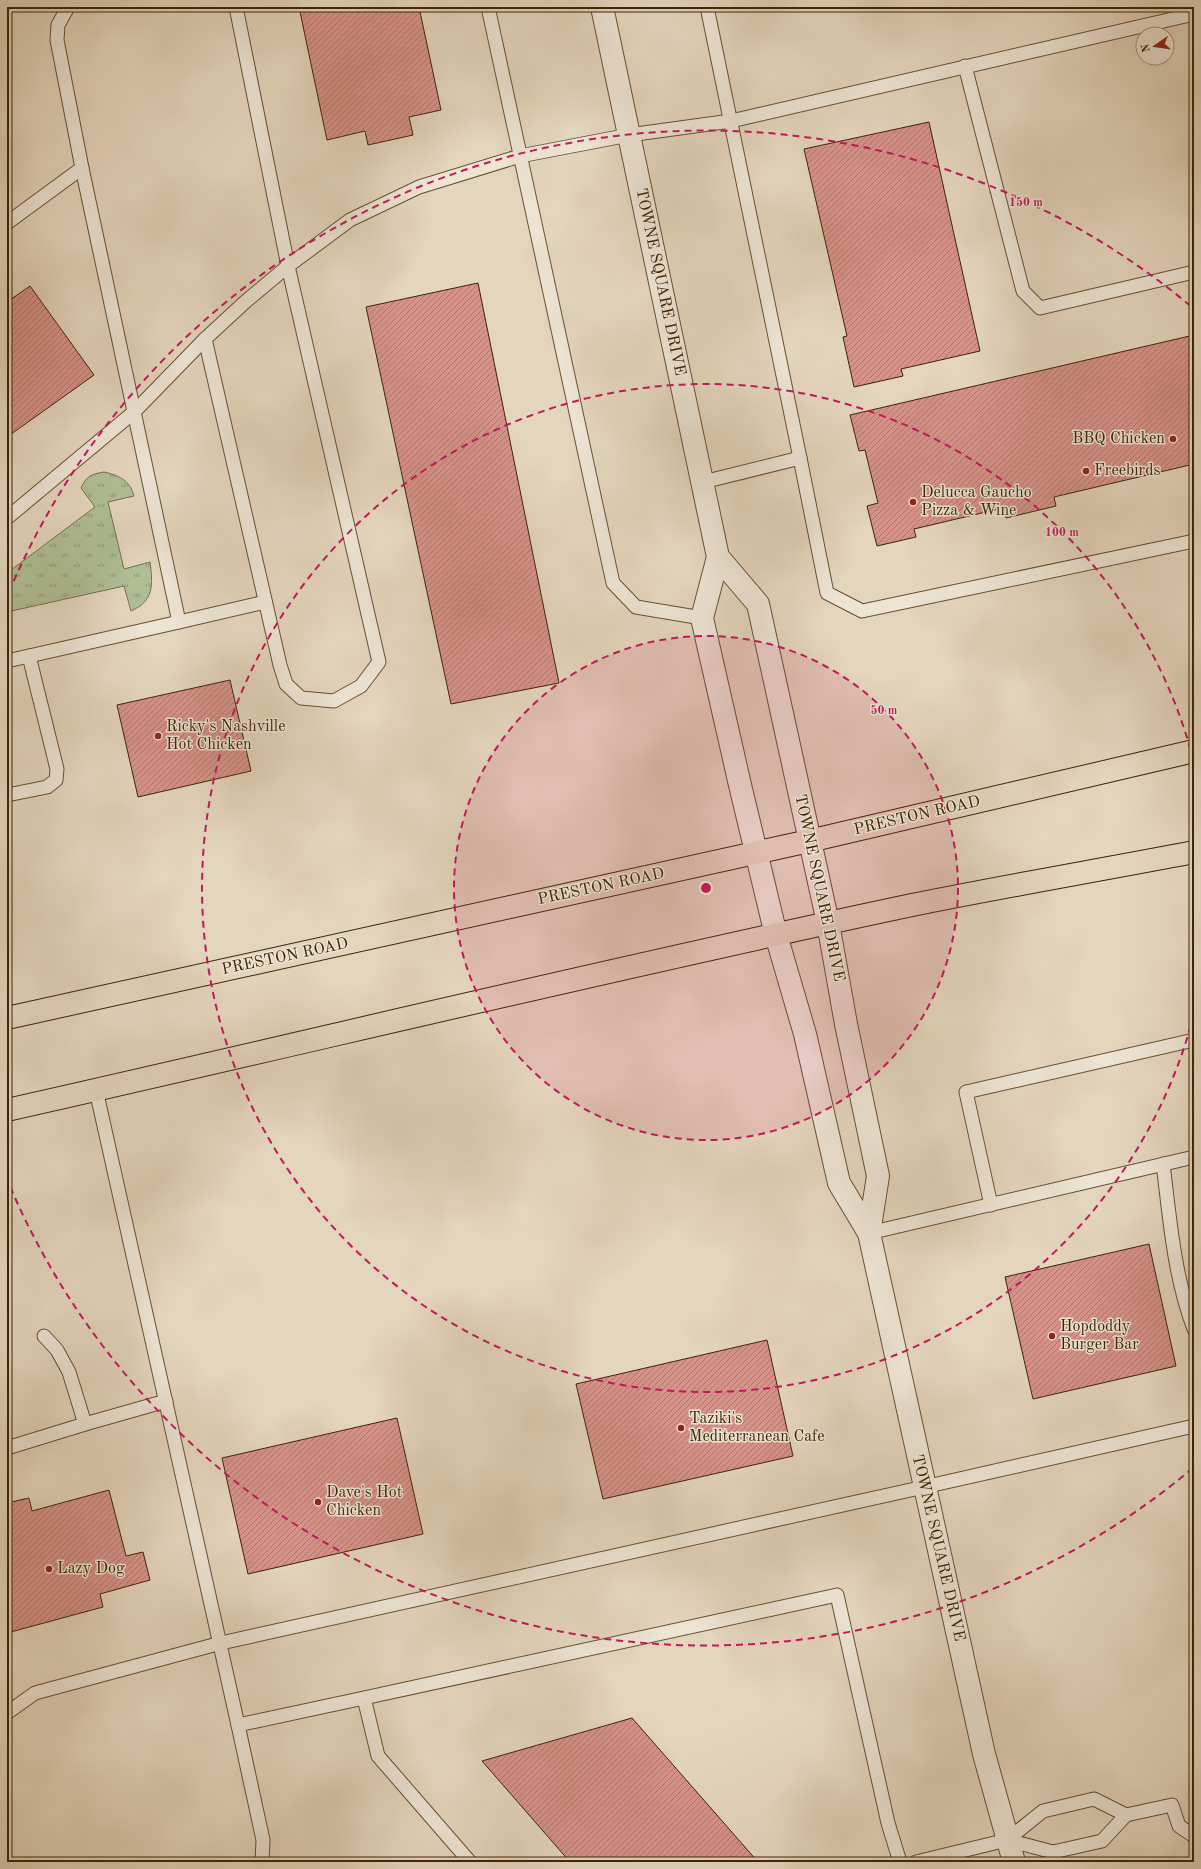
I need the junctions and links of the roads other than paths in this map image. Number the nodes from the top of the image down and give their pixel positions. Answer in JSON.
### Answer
{"nodes":[{"id":1,"x":68,"y":7,"type":"edge"},
{"id":2,"x":236,"y":7,"type":"edge"},
{"id":3,"x":488,"y":7,"type":"edge"},
{"id":4,"x":602,"y":7,"type":"edge"},
{"id":5,"x":708,"y":7,"type":"edge"},
{"id":6,"x":1194,"y":14,"type":"edge"},
{"id":7,"x":965,"y":66,"type":"junction"},
{"id":8,"x":731,"y":121,"type":"junction"},
{"id":9,"x":629,"y":135,"type":"junction"},
{"id":10,"x":520,"y":156,"type":"junction"},
{"id":11,"x":82,"y":168,"type":"junction"},
{"id":12,"x":7,"y":223,"type":"edge"},
{"id":13,"x":288,"y":266,"type":"junction"},
{"id":14,"x":1194,"y":272,"type":"edge"},
{"id":15,"x":205,"y":339,"type":"junction"},
{"id":16,"x":134,"y":412,"type":"junction"},
{"id":17,"x":800,"y":458,"type":"junction"},
{"id":18,"x":703,"y":482,"type":"junction"},
{"id":19,"x":7,"y":518,"type":"edge"},
{"id":20,"x":1194,"y":541,"type":"edge"},
{"id":21,"x":718,"y":557,"type":"junction"},
{"id":22,"x":265,"y":602,"type":"junction"},
{"id":23,"x":702,"y":618,"type":"junction"},
{"id":24,"x":180,"y":622,"type":"junction"},
{"id":25,"x":30,"y":656,"type":"junction"},
{"id":26,"x":7,"y":661,"type":"edge"},
{"id":27,"x":1194,"y":751,"type":"edge"},
{"id":28,"x":7,"y":795,"type":"edge"},
{"id":29,"x":809,"y":841,"type":"junction"},
{"id":30,"x":1194,"y":852,"type":"edge"},
{"id":31,"x":757,"y":853,"type":"junction"},
{"id":32,"x":828,"y":923,"type":"junction"},
{"id":33,"x":776,"y":935,"type":"junction"},
{"id":34,"x":7,"y":1018,"type":"edge"},
{"id":35,"x":1194,"y":1040,"type":"edge"},
{"id":36,"x":96,"y":1090,"type":"junction"},
{"id":37,"x":7,"y":1110,"type":"edge"},
{"id":38,"x":1194,"y":1157,"type":"edge"},
{"id":39,"x":1163,"y":1164,"type":"junction"},
{"id":40,"x":991,"y":1205,"type":"junction"},
{"id":41,"x":869,"y":1233,"type":"junction"},
{"id":42,"x":1194,"y":1329,"type":"edge"},
{"id":43,"x":44,"y":1336,"type":"dead end"},
{"id":44,"x":166,"y":1401,"type":"junction"},
{"id":45,"x":85,"y":1424,"type":"junction"},
{"id":46,"x":1194,"y":1426,"type":"edge"},
{"id":47,"x":7,"y":1448,"type":"edge"},
{"id":48,"x":924,"y":1487,"type":"junction"},
{"id":49,"x":221,"y":1643,"type":"junction"},
{"id":50,"x":364,"y":1698,"type":"junction"},
{"id":51,"x":7,"y":1713,"type":"edge"},
{"id":52,"x":238,"y":1725,"type":"junction"},
{"id":53,"x":1126,"y":1815,"type":"junction"},
{"id":54,"x":1194,"y":1836,"type":"edge"},
{"id":55,"x":1007,"y":1840,"type":"junction"},
{"id":56,"x":262,"y":1862,"type":"edge"},
{"id":57,"x":470,"y":1862,"type":"edge"},
{"id":58,"x":900,"y":1862,"type":"edge"},
{"id":59,"x":916,"y":1862,"type":"edge"},
{"id":60,"x":1014,"y":1862,"type":"edge"}],
"edges":[{"from":1,"to":11,"type":"lane"},
{"from":2,"to":13,"type":"lane"},
{"from":3,"to":10,"type":"lane"},
{"from":4,"to":9,"type":"street","name":"TOWNE SQUARE DRIVE"},
{"from":5,"to":8,"type":"lane"},
{"from":6,"to":7,"type":"lane"},
{"from":7,"to":8,"type":"lane"},
{"from":7,"to":14,"type":"lane"},
{"from":8,"to":9,"type":"lane"},
{"from":8,"to":17,"type":"lane"},
{"from":9,"to":10,"type":"lane"},
{"from":9,"to":18,"type":"street","name":"TOWNE SQUARE DRIVE"},
{"from":10,"to":13,"type":"lane"},
{"from":10,"to":23,"type":"lane"},
{"from":11,"to":12,"type":"lane"},
{"from":11,"to":16,"type":"lane"},
{"from":13,"to":15,"type":"lane"},
{"from":13,"to":22,"type":"lane"},
{"from":15,"to":16,"type":"lane"},
{"from":15,"to":22,"type":"lane"},
{"from":16,"to":19,"type":"lane"},
{"from":16,"to":24,"type":"lane"},
{"from":17,"to":18,"type":"lane"},
{"from":17,"to":20,"type":"lane"},
{"from":18,"to":21,"type":"street","name":"TOWNE SQUARE DRIVE"},
{"from":21,"to":23,"type":"street","name":"TOWNE SQUARE DRIVE"},
{"from":21,"to":29,"type":"street","name":"TOWNE SQUARE DRIVE"},
{"from":22,"to":24,"type":"lane"},
{"from":23,"to":31,"type":"street","name":"TOWNE SQUARE DRIVE"},
{"from":24,"to":25,"type":"lane"},
{"from":25,"to":26,"type":"lane"},
{"from":25,"to":28,"type":"lane"},
{"from":27,"to":29,"type":"main road","name":"PRESTON ROAD"},
{"from":29,"to":31,"type":"main road","name":"PRESTON ROAD"},
{"from":29,"to":32,"type":"street","name":"TOWNE SQUARE DRIVE"},
{"from":30,"to":32,"type":"main road"},
{"from":31,"to":33,"type":"street","name":"TOWNE SQUARE DRIVE"},
{"from":31,"to":34,"type":"main road","name":"PRESTON ROAD"},
{"from":32,"to":33,"type":"main road"},
{"from":32,"to":41,"type":"street","name":"TOWNE SQUARE DRIVE"},
{"from":33,"to":36,"type":"main road"},
{"from":33,"to":41,"type":"street","name":"TOWNE SQUARE DRIVE"},
{"from":35,"to":40,"type":"lane"},
{"from":36,"to":37,"type":"main road"},
{"from":36,"to":44,"type":"lane"},
{"from":38,"to":39,"type":"lane"},
{"from":39,"to":40,"type":"lane"},
{"from":39,"to":42,"type":"lane"},
{"from":40,"to":41,"type":"lane"},
{"from":41,"to":48,"type":"street","name":"TOWNE SQUARE DRIVE"},
{"from":43,"to":45,"type":"lane"},
{"from":44,"to":45,"type":"lane"},
{"from":44,"to":49,"type":"lane"},
{"from":45,"to":47,"type":"lane"},
{"from":46,"to":48,"type":"lane"},
{"from":48,"to":49,"type":"lane"},
{"from":48,"to":55,"type":"street","name":"TOWNE SQUARE DRIVE"},
{"from":49,"to":51,"type":"lane"},
{"from":49,"to":52,"type":"lane"},
{"from":50,"to":52,"type":"lane"},
{"from":50,"to":57,"type":"lane"},
{"from":50,"to":58,"type":"lane"},
{"from":52,"to":56,"type":"lane"},
{"from":53,"to":54,"type":"lane"},
{"from":53,"to":55,"type":"lane"},
{"from":53,"to":55,"type":"lane"},
{"from":55,"to":59,"type":"lane"},
{"from":55,"to":60,"type":"street","name":"TOWNE SQUARE DRIVE"}]}
